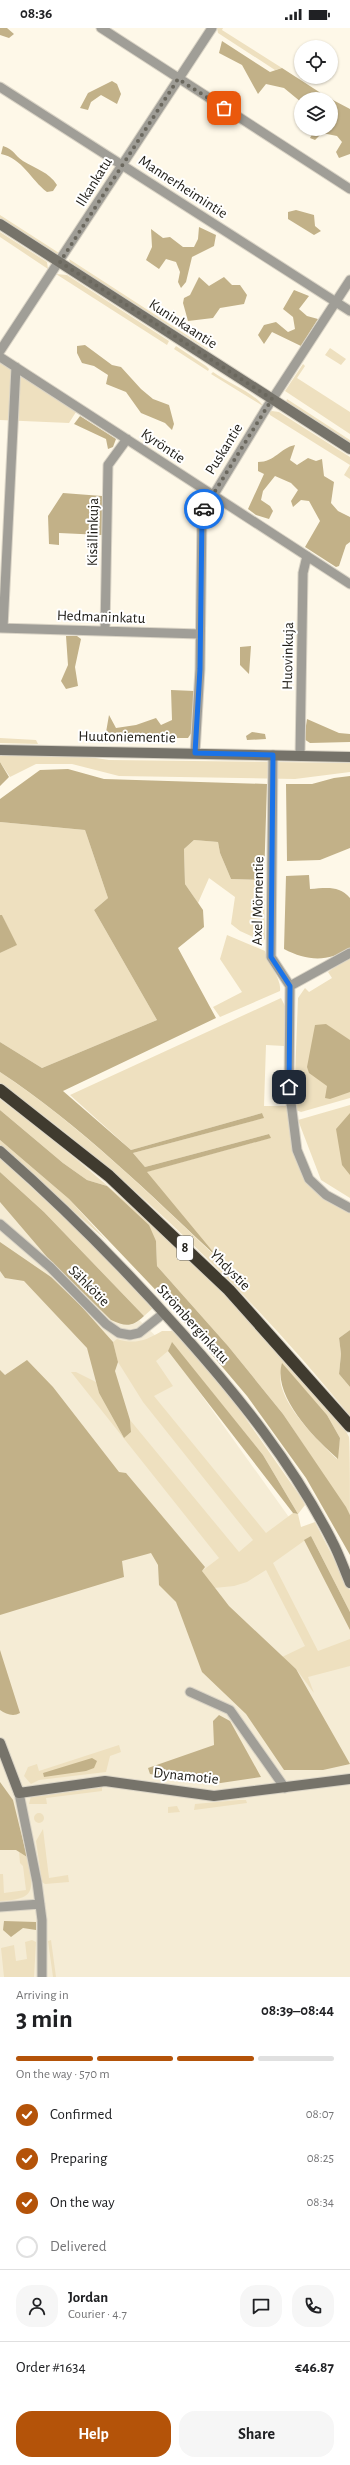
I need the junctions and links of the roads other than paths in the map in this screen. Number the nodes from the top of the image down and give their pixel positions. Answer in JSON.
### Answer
{"nodes":[{"id":1,"x":101,"y":28,"type":"edge"},
{"id":2,"x":212,"y":28,"type":"edge"},
{"id":3,"x":178,"y":79,"type":"junction"},
{"id":4,"x":0,"y":87,"type":"edge"},
{"id":5,"x":121,"y":164,"type":"junction"},
{"id":6,"x":350,"y":189,"type":"edge"},
{"id":7,"x":0,"y":224,"type":"edge"},
{"id":8,"x":60,"y":262,"type":"junction"},
{"id":9,"x":350,"y":280,"type":"edge"},
{"id":10,"x":336,"y":302,"type":"junction"},
{"id":11,"x":350,"y":311,"type":"edge"},
{"id":12,"x":0,"y":351,"type":"edge"},
{"id":13,"x":0,"y":357,"type":"edge"},
{"id":14,"x":16,"y":367,"type":"junction"},
{"id":15,"x":272,"y":399,"type":"junction"},
{"id":16,"x":127,"y":439,"type":"junction"},
{"id":17,"x":350,"y":449,"type":"edge"},
{"id":18,"x":211,"y":495,"type":"junction"},
{"id":19,"x":307,"y":556,"type":"junction"},
{"id":20,"x":350,"y":584,"type":"edge"},
{"id":21,"x":1,"y":628,"type":"edge"},
{"id":22,"x":105,"y":631,"type":"junction"},
{"id":23,"x":200,"y":634,"type":"junction"},
{"id":24,"x":0,"y":750,"type":"edge"},
{"id":25,"x":195,"y":753,"type":"junction"},
{"id":26,"x":273,"y":755,"type":"junction"},
{"id":27,"x":300,"y":756,"type":"junction"},
{"id":28,"x":350,"y":757,"type":"edge"},
{"id":29,"x":350,"y":953,"type":"edge"},
{"id":30,"x":290,"y":986,"type":"junction"},
{"id":31,"x":0,"y":1090,"type":"edge"},
{"id":32,"x":0,"y":1152,"type":"edge"},
{"id":33,"x":350,"y":1208,"type":"edge"},
{"id":34,"x":0,"y":1224,"type":"edge"},
{"id":35,"x":164,"y":1313,"type":"junction"},
{"id":36,"x":350,"y":1426,"type":"edge"},
{"id":37,"x":333,"y":1542,"type":"junction"},
{"id":38,"x":350,"y":1566,"type":"edge"},
{"id":39,"x":350,"y":1583,"type":"edge"},
{"id":40,"x":190,"y":1692,"type":"dead end"},
{"id":41,"x":0,"y":1743,"type":"edge"},
{"id":42,"x":350,"y":1779,"type":"edge"},
{"id":43,"x":285,"y":1788,"type":"junction"},
{"id":44,"x":19,"y":1793,"type":"junction"},
{"id":45,"x":40,"y":1904,"type":"junction"},
{"id":46,"x":0,"y":1907,"type":"edge"},
{"id":47,"x":42,"y":1977,"type":"edge"}],
"edges":[{"from":1,"to":3,"type":"street"},
{"from":2,"to":3,"type":"street","name":"Ilkankatu"},
{"from":3,"to":5,"type":"street","name":"Ilkankatu"},
{"from":3,"to":6,"type":"street"},
{"from":4,"to":5,"type":"street","name":"Mannerheimintie"},
{"from":5,"to":8,"type":"street","name":"Ilkankatu"},
{"from":5,"to":10,"type":"street","name":"Mannerheimintie"},
{"from":7,"to":8,"type":"street","name":"Kuninkaantie"},
{"from":8,"to":12,"type":"street","name":"Ilkankatu"},
{"from":8,"to":15,"type":"street","name":"Kuninkaantie"},
{"from":9,"to":10,"type":"street","name":"Puskantie"},
{"from":10,"to":11,"type":"street","name":"Mannerheimintie"},
{"from":10,"to":15,"type":"street","name":"Puskantie"},
{"from":13,"to":14,"type":"street","name":"Kyröntie"},
{"from":14,"to":16,"type":"street","name":"Kyröntie"},
{"from":14,"to":21,"type":"street"},
{"from":15,"to":17,"type":"street","name":"Kuninkaantie"},
{"from":15,"to":18,"type":"street","name":"Puskantie"},
{"from":16,"to":18,"type":"street","name":"Kyröntie"},
{"from":16,"to":22,"type":"street","name":"Kisällinkuja"},
{"from":18,"to":19,"type":"street","name":"Kyröntie"},
{"from":18,"to":23,"type":"street","name":"Puskantie"},
{"from":19,"to":20,"type":"street","name":"Kyröntie"},
{"from":19,"to":27,"type":"street","name":"Huovinkuja"},
{"from":21,"to":22,"type":"street","name":"Hedmaninkatu"},
{"from":22,"to":23,"type":"street","name":"Hedmaninkatu"},
{"from":23,"to":25,"type":"street","name":"Puskantie"},
{"from":24,"to":25,"type":"street","name":"Huutoniementie"},
{"from":25,"to":26,"type":"street","name":"Huutoniementie"},
{"from":26,"to":27,"type":"street","name":"Huutoniementie"},
{"from":26,"to":30,"type":"street","name":"Axel Mörnentie"},
{"from":27,"to":28,"type":"street","name":"Huutoniementie"},
{"from":29,"to":30,"type":"street"},
{"from":30,"to":33,"type":"street"},
{"from":31,"to":36,"type":"highway","name":"Yhdystie","number":"8"},
{"from":32,"to":35,"type":"street","name":"Strömberginkatu"},
{"from":34,"to":35,"type":"street","name":"Sähkötie"},
{"from":35,"to":37,"type":"street","name":"Strömberginkatu"},
{"from":37,"to":38,"type":"street","name":"Strömberginkatu"},
{"from":37,"to":39,"type":"street","name":"Strömberginkatu"},
{"from":40,"to":43,"type":"street"},
{"from":41,"to":44,"type":"street"},
{"from":42,"to":43,"type":"street","name":"Dynamotie"},
{"from":43,"to":44,"type":"street","name":"Dynamotie"},
{"from":44,"to":45,"type":"street"},
{"from":45,"to":46,"type":"street"},
{"from":45,"to":47,"type":"street"}]}
